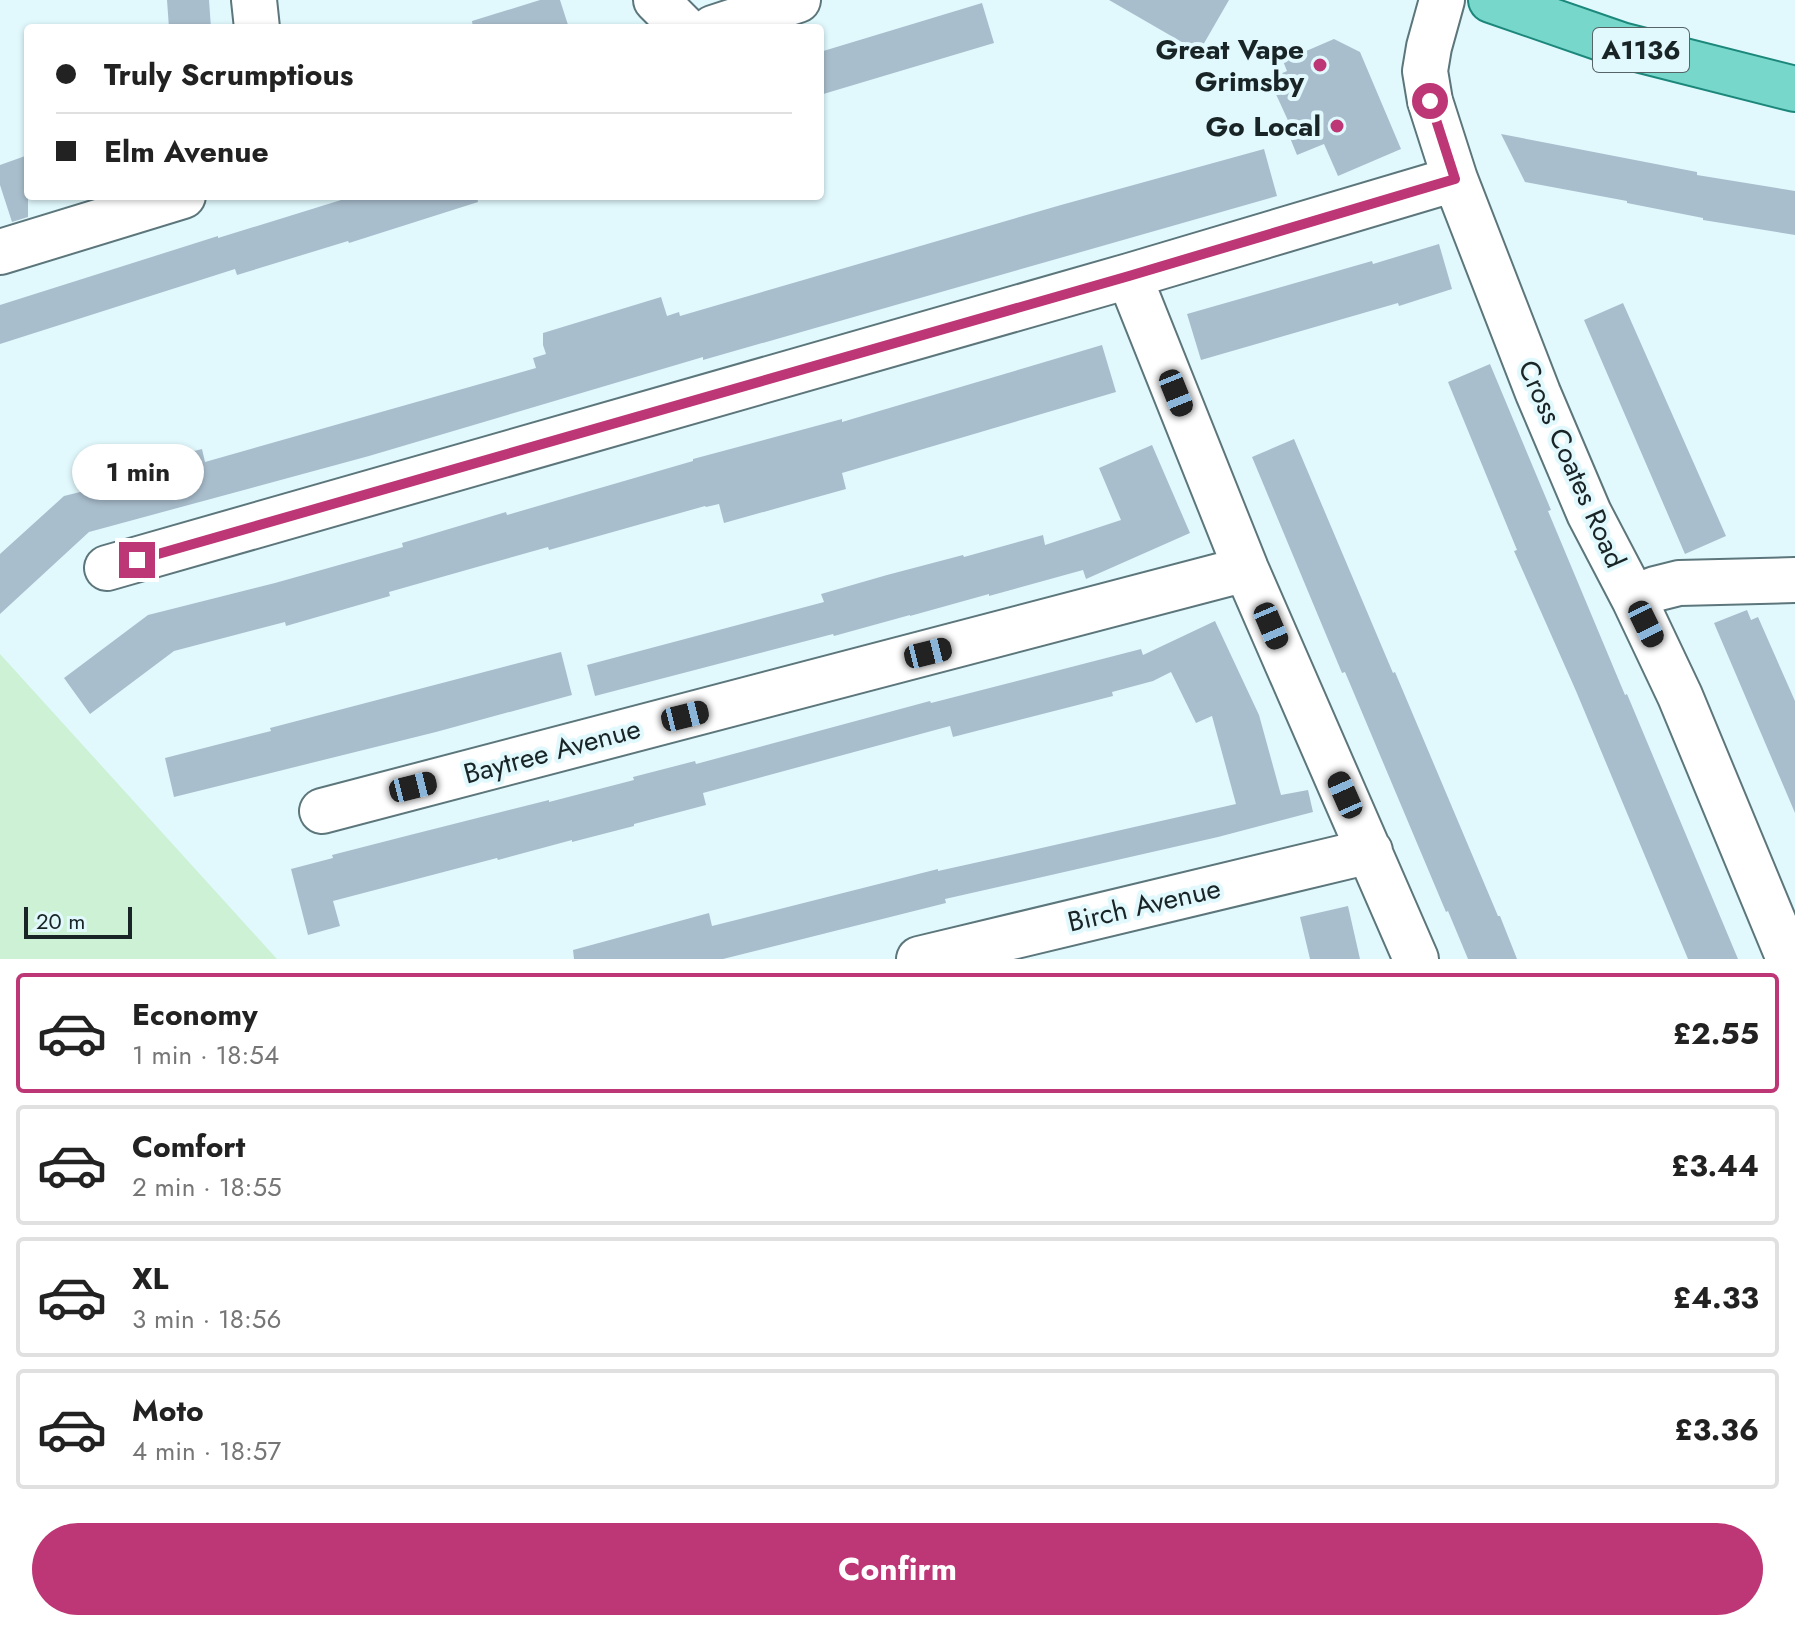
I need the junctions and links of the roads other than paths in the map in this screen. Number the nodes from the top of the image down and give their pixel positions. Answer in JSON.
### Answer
{"nodes":[{"id":1,"x":254,"y":0,"type":"edge"},
{"id":2,"x":656,"y":0,"type":"edge"},
{"id":3,"x":798,"y":0,"type":"edge"},
{"id":4,"x":1442,"y":0,"type":"edge"},
{"id":5,"x":1491,"y":0,"type":"edge"},
{"id":6,"x":257,"y":24,"type":"edge"},
{"id":7,"x":680,"y":24,"type":"edge"},
{"id":8,"x":725,"y":24,"type":"edge"},
{"id":9,"x":1795,"y":89,"type":"edge"},
{"id":10,"x":1455,"y":179,"type":"junction"},
{"id":11,"x":170,"y":200,"type":"edge"},
{"id":12,"x":0,"y":252,"type":"edge"},
{"id":13,"x":1129,"y":276,"type":"junction"},
{"id":14,"x":107,"y":568,"type":"dead end"},
{"id":15,"x":1246,"y":569,"type":"junction"},
{"id":16,"x":1795,"y":580,"type":"edge"},
{"id":17,"x":1634,"y":599,"type":"junction"},
{"id":18,"x":322,"y":811,"type":"dead end"},
{"id":19,"x":1370,"y":851,"type":"junction"},
{"id":20,"x":919,"y":959,"type":"edge"},
{"id":21,"x":1416,"y":959,"type":"edge"},
{"id":22,"x":1789,"y":959,"type":"edge"}],
"edges":[{"from":1,"to":6,"type":"street"},
{"from":2,"to":7,"type":"street"},
{"from":3,"to":8,"type":"street"},
{"from":4,"to":10,"type":"street","name":"Cross Coates Road"},
{"from":5,"to":9,"type":"main road","number":"A1136"},
{"from":10,"to":13,"type":"street"},
{"from":10,"to":17,"type":"street","name":"Cross Coates Road"},
{"from":11,"to":12,"type":"street"},
{"from":13,"to":14,"type":"street"},
{"from":13,"to":15,"type":"street"},
{"from":15,"to":18,"type":"street","name":"Baytree Avenue"},
{"from":15,"to":19,"type":"street"},
{"from":16,"to":17,"type":"street"},
{"from":17,"to":22,"type":"street","name":"Cross Coates Road"},
{"from":19,"to":20,"type":"street","name":"Birch Avenue"},
{"from":19,"to":21,"type":"street"}]}
